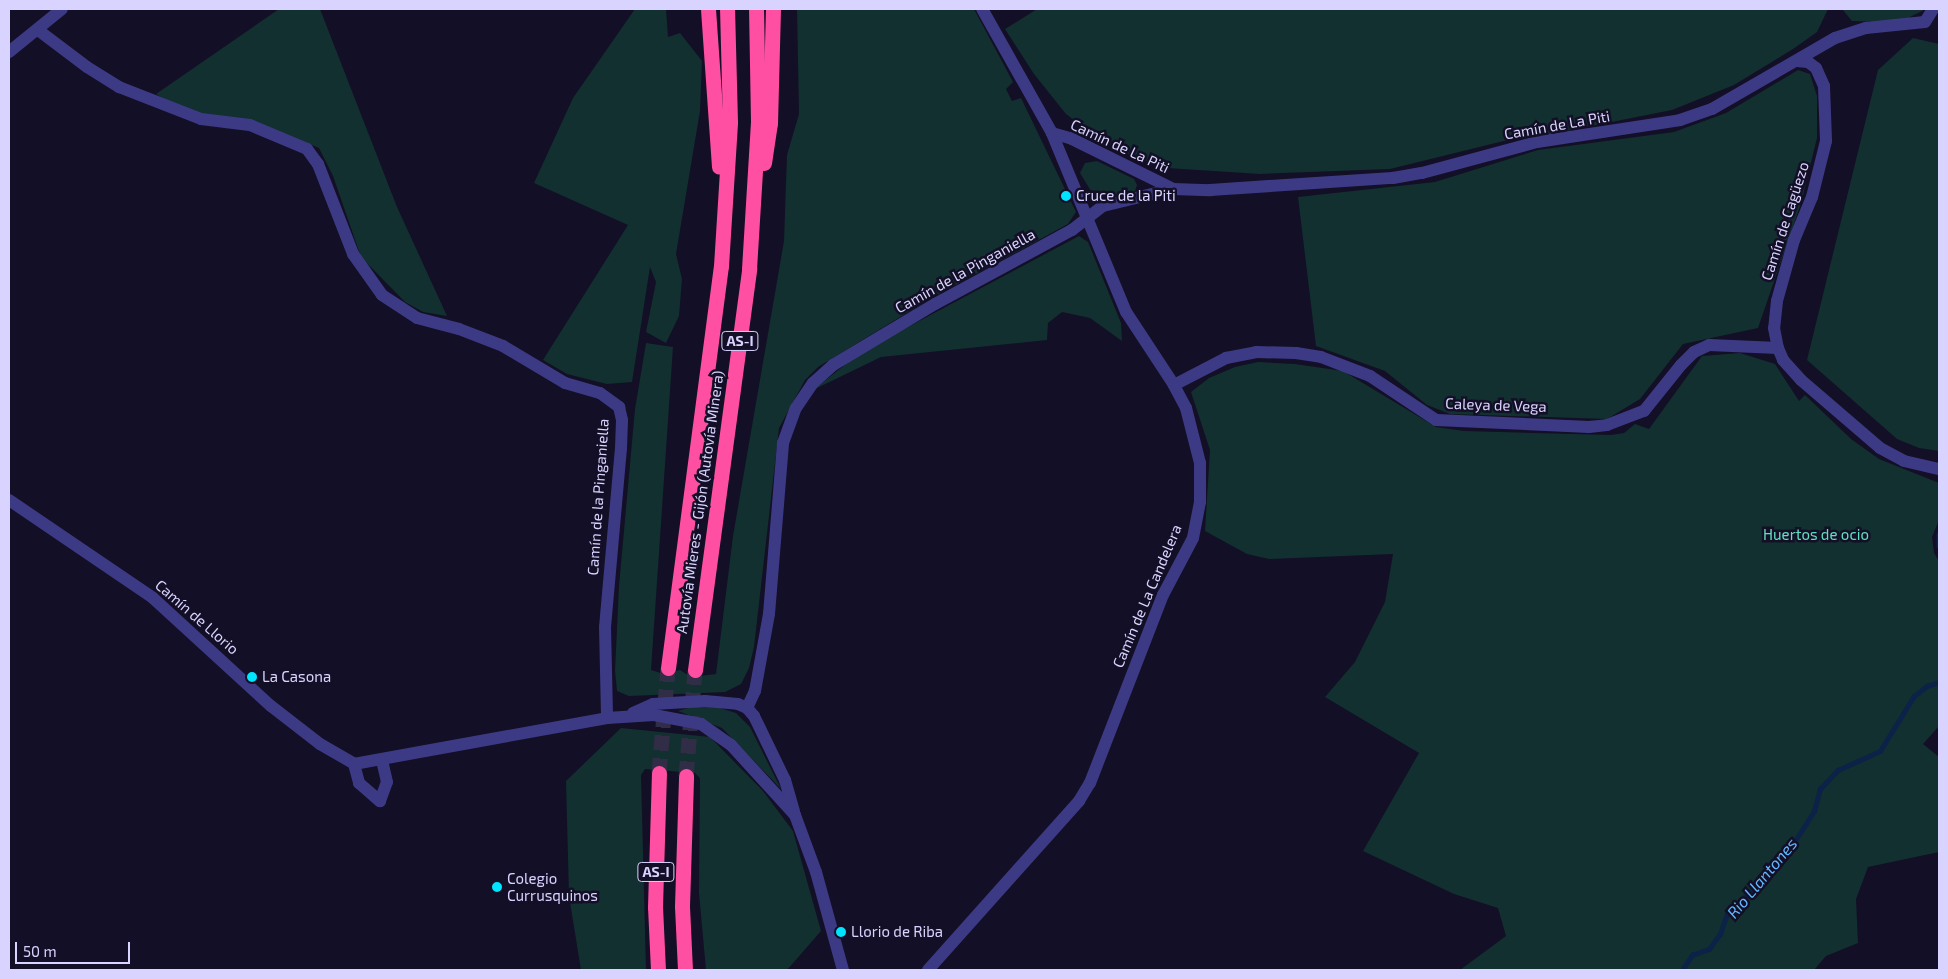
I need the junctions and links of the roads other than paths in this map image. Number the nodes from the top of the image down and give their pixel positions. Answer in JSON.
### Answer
{"nodes":[{"id":1,"x":62,"y":9,"type":"edge"},
{"id":2,"x":708,"y":9,"type":"edge"},
{"id":3,"x":727,"y":9,"type":"edge"},
{"id":4,"x":756,"y":9,"type":"edge"},
{"id":5,"x":773,"y":9,"type":"edge"},
{"id":6,"x":982,"y":9,"type":"edge"},
{"id":7,"x":1933,"y":9,"type":"edge"},
{"id":8,"x":1939,"y":15,"type":"edge"},
{"id":9,"x":1926,"y":22,"type":"junction"},
{"id":10,"x":38,"y":30,"type":"junction"},
{"id":11,"x":9,"y":52,"type":"edge"},
{"id":12,"x":1797,"y":61,"type":"junction"},
{"id":13,"x":1052,"y":133,"type":"junction"},
{"id":14,"x":1174,"y":189,"type":"junction"},
{"id":15,"x":1087,"y":215,"type":"junction"},
{"id":16,"x":722,"y":266,"type":"junction"},
{"id":17,"x":748,"y":269,"type":"junction"},
{"id":18,"x":1778,"y":348,"type":"junction"},
{"id":19,"x":1174,"y":384,"type":"junction"},
{"id":20,"x":1939,"y":469,"type":"edge"},
{"id":21,"x":9,"y":500,"type":"edge"},
{"id":22,"x":668,"y":668,"type":"tunnel mouth"},
{"id":23,"x":695,"y":670,"type":"tunnel mouth"},
{"id":24,"x":747,"y":708,"type":"junction"},
{"id":25,"x":624,"y":716,"type":"junction"},
{"id":26,"x":607,"y":718,"type":"junction"},
{"id":27,"x":382,"y":761,"type":"junction"},
{"id":28,"x":354,"y":764,"type":"junction"},
{"id":29,"x":659,"y":773,"type":"tunnel mouth"},
{"id":30,"x":686,"y":776,"type":"tunnel mouth"},
{"id":31,"x":795,"y":815,"type":"junction"},
{"id":32,"x":658,"y":970,"type":"edge"},
{"id":33,"x":685,"y":970,"type":"edge"},
{"id":34,"x":842,"y":970,"type":"edge"},
{"id":35,"x":928,"y":970,"type":"edge"}],
"edges":[{"from":1,"to":10,"type":"street"},
{"from":2,"to":16,"type":"highway"},
{"from":3,"to":16,"type":"highway","name":"Autovía Mieres - Gijón (Autovía Minera)","number":"AS-I"},
{"from":4,"to":17,"type":"highway","name":"Autovía Mieres - Gijón (Autovía Minera)","number":"AS-I"},
{"from":5,"to":17,"type":"highway"},
{"from":6,"to":13,"type":"street","name":"Camín de La Candelera"},
{"from":7,"to":9,"type":"street"},
{"from":8,"to":9,"type":"street","name":"Camín de La Piti"},
{"from":9,"to":12,"type":"street","name":"Camín de La Piti"},
{"from":10,"to":11,"type":"street"},
{"from":10,"to":26,"type":"street","name":"Camín de la Pinganiella"},
{"from":12,"to":14,"type":"street","name":"Camín de La Piti"},
{"from":12,"to":18,"type":"street","name":"Camín de Cagüezo"},
{"from":13,"to":14,"type":"street","name":"Camín de La Piti"},
{"from":13,"to":15,"type":"street","name":"Camín de La Candelera"},
{"from":14,"to":15,"type":"street","name":"Camín de La Piti"},
{"from":15,"to":19,"type":"street","name":"Camín de La Candelera"},
{"from":15,"to":24,"type":"street","name":"Camín de la Pinganiella"},
{"from":16,"to":22,"type":"highway","name":"Autovía Mieres - Gijón (Autovía Minera)","number":"AS-I"},
{"from":17,"to":23,"type":"highway","name":"Autovía Mieres - Gijón (Autovía Minera)","number":"AS-I"},
{"from":18,"to":19,"type":"street","name":"Caleya de Vega"},
{"from":18,"to":20,"type":"street","name":"Camín de Cagüezo"},
{"from":19,"to":35,"type":"street","name":"Camín de La Candelera"},
{"from":21,"to":28,"type":"street","name":"Camín de Llorio"},
{"from":24,"to":25,"type":"street"},
{"from":24,"to":31,"type":"street"},
{"from":25,"to":26,"type":"street"},
{"from":25,"to":31,"type":"street"},
{"from":26,"to":27,"type":"street"},
{"from":27,"to":28,"type":"street"},
{"from":27,"to":28,"type":"street"},
{"from":29,"to":32,"type":"highway","number":"AS-I"},
{"from":30,"to":33,"type":"highway","number":"AS-I"},
{"from":31,"to":34,"type":"street"}]}
